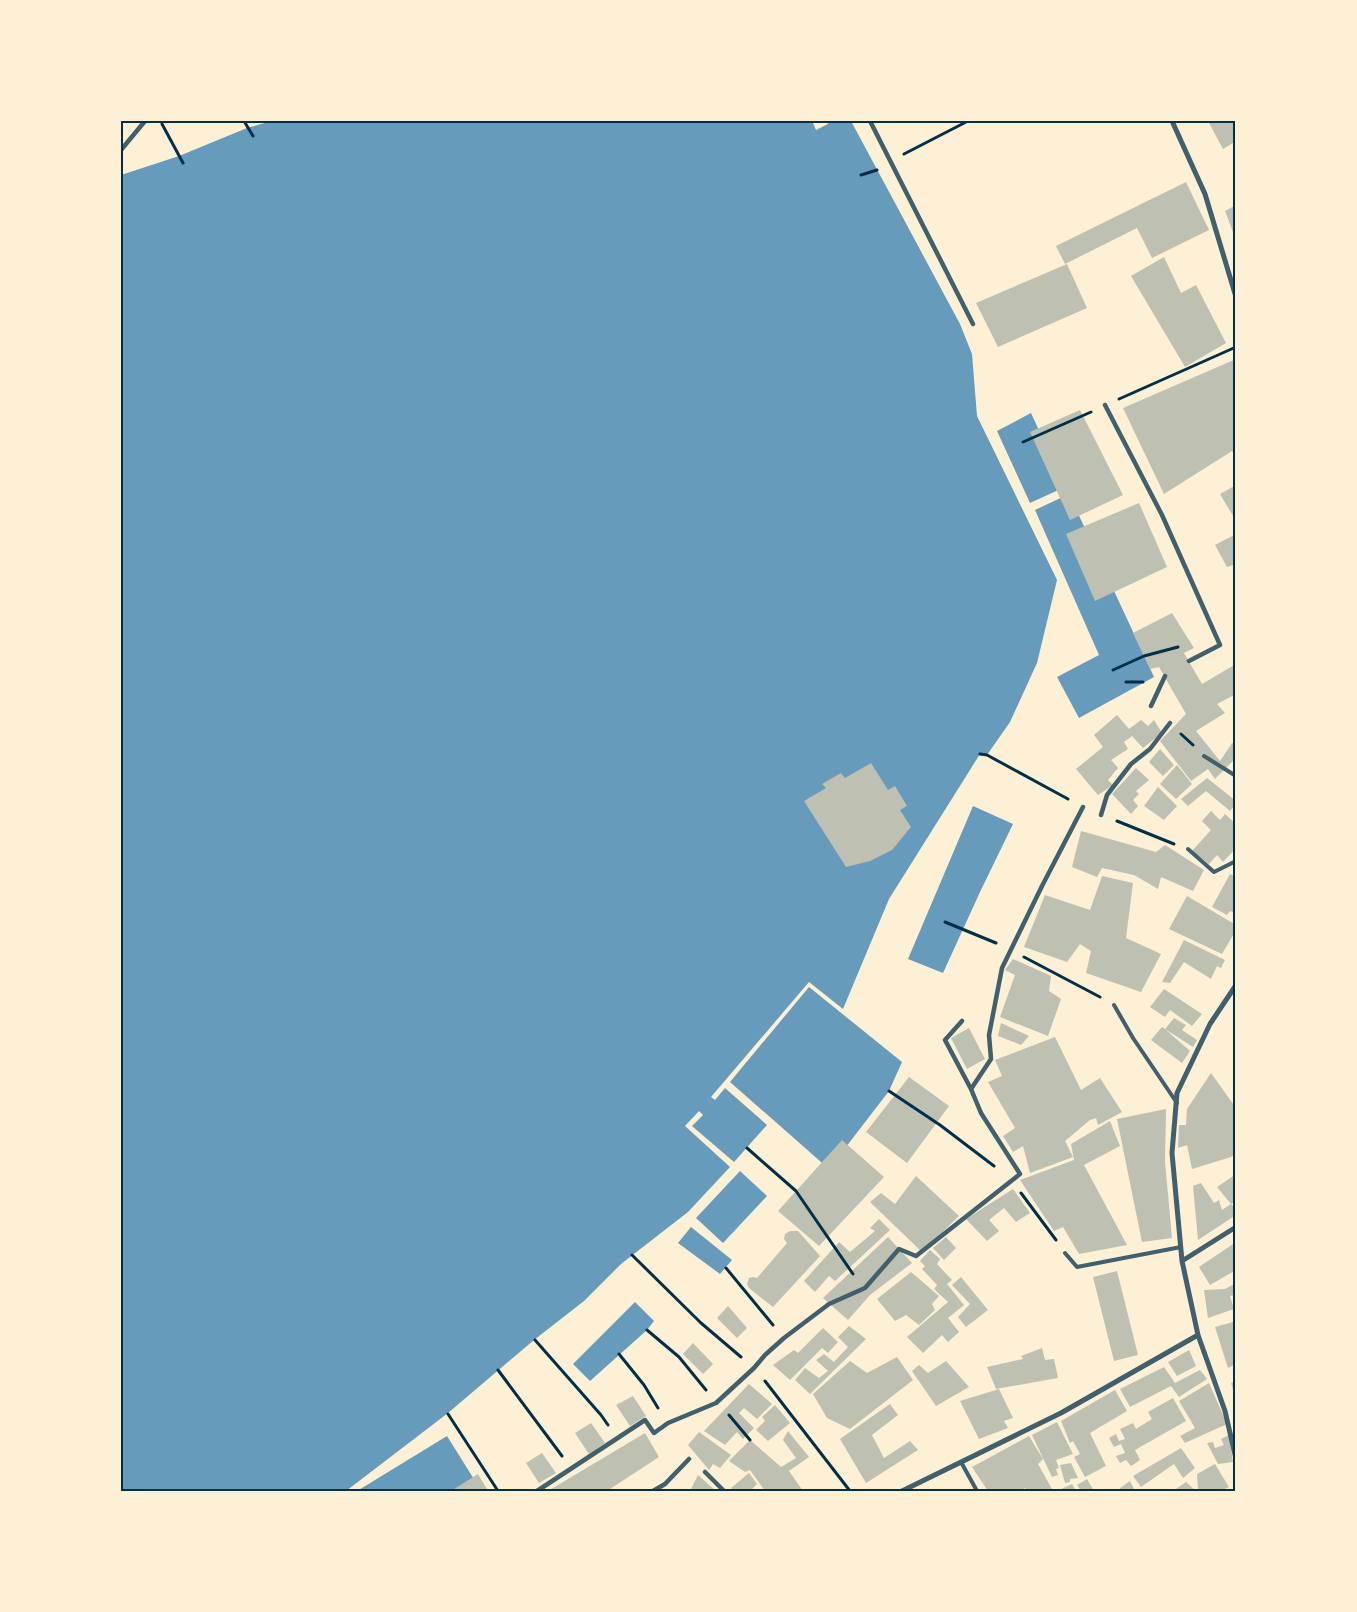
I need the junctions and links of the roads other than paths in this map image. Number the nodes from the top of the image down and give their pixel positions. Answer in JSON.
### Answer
{"nodes":[{"id":1,"x":145,"y":121,"type":"edge"},
{"id":2,"x":870,"y":121,"type":"edge"},
{"id":3,"x":1172,"y":121,"type":"edge"},
{"id":4,"x":121,"y":150,"type":"edge"},
{"id":5,"x":1236,"y":296,"type":"edge"},
{"id":6,"x":973,"y":324,"type":"dead end"},
{"id":7,"x":1105,"y":405,"type":"road end"},
{"id":8,"x":1188,"y":661,"type":"dead end"},
{"id":9,"x":1165,"y":676,"type":"dead end"},
{"id":10,"x":1151,"y":706,"type":"dead end"},
{"id":11,"x":1170,"y":723,"type":"dead end"},
{"id":12,"x":1204,"y":756,"type":"dead end"},
{"id":13,"x":1236,"y":776,"type":"edge"},
{"id":14,"x":1083,"y":807,"type":"dead end"},
{"id":15,"x":1101,"y":815,"type":"dead end"},
{"id":16,"x":1188,"y":850,"type":"dead end"},
{"id":17,"x":1236,"y":861,"type":"edge"},
{"id":18,"x":1236,"y":985,"type":"edge"},
{"id":19,"x":1114,"y":1005,"type":"road end"},
{"id":20,"x":962,"y":1021,"type":"dead end"},
{"id":21,"x":971,"y":1088,"type":"junction"},
{"id":22,"x":1177,"y":1102,"type":"junction"},
{"id":23,"x":1236,"y":1227,"type":"edge"},
{"id":24,"x":1181,"y":1247,"type":"junction"},
{"id":25,"x":1066,"y":1253,"type":"road end"},
{"id":26,"x":1182,"y":1261,"type":"junction"},
{"id":27,"x":1198,"y":1335,"type":"junction"},
{"id":28,"x":1236,"y":1459,"type":"edge"},
{"id":29,"x":689,"y":1460,"type":"dead end"},
{"id":30,"x":961,"y":1462,"type":"junction"},
{"id":31,"x":705,"y":1472,"type":"dead end"},
{"id":32,"x":538,"y":1491,"type":"edge"},
{"id":33,"x":653,"y":1491,"type":"edge"},
{"id":34,"x":724,"y":1491,"type":"edge"},
{"id":35,"x":902,"y":1491,"type":"edge"},
{"id":36,"x":977,"y":1491,"type":"edge"}],
"edges":[{"from":1,"to":4,"type":"street"},
{"from":2,"to":6,"type":"street"},
{"from":3,"to":5,"type":"street"},
{"from":7,"to":8,"type":"street"},
{"from":9,"to":10,"type":"street"},
{"from":11,"to":15,"type":"street"},
{"from":12,"to":13,"type":"lane"},
{"from":14,"to":21,"type":"street"},
{"from":16,"to":17,"type":"lane"},
{"from":18,"to":22,"type":"street"},
{"from":19,"to":22,"type":"lane"},
{"from":20,"to":21,"type":"street"},
{"from":21,"to":32,"type":"street"},
{"from":22,"to":24,"type":"street"},
{"from":23,"to":26,"type":"street"},
{"from":24,"to":25,"type":"lane"},
{"from":24,"to":26,"type":"street"},
{"from":26,"to":27,"type":"street"},
{"from":27,"to":28,"type":"street"},
{"from":27,"to":30,"type":"street"},
{"from":29,"to":33,"type":"street"},
{"from":30,"to":35,"type":"street"},
{"from":30,"to":36,"type":"lane"},
{"from":31,"to":34,"type":"street"}]}
